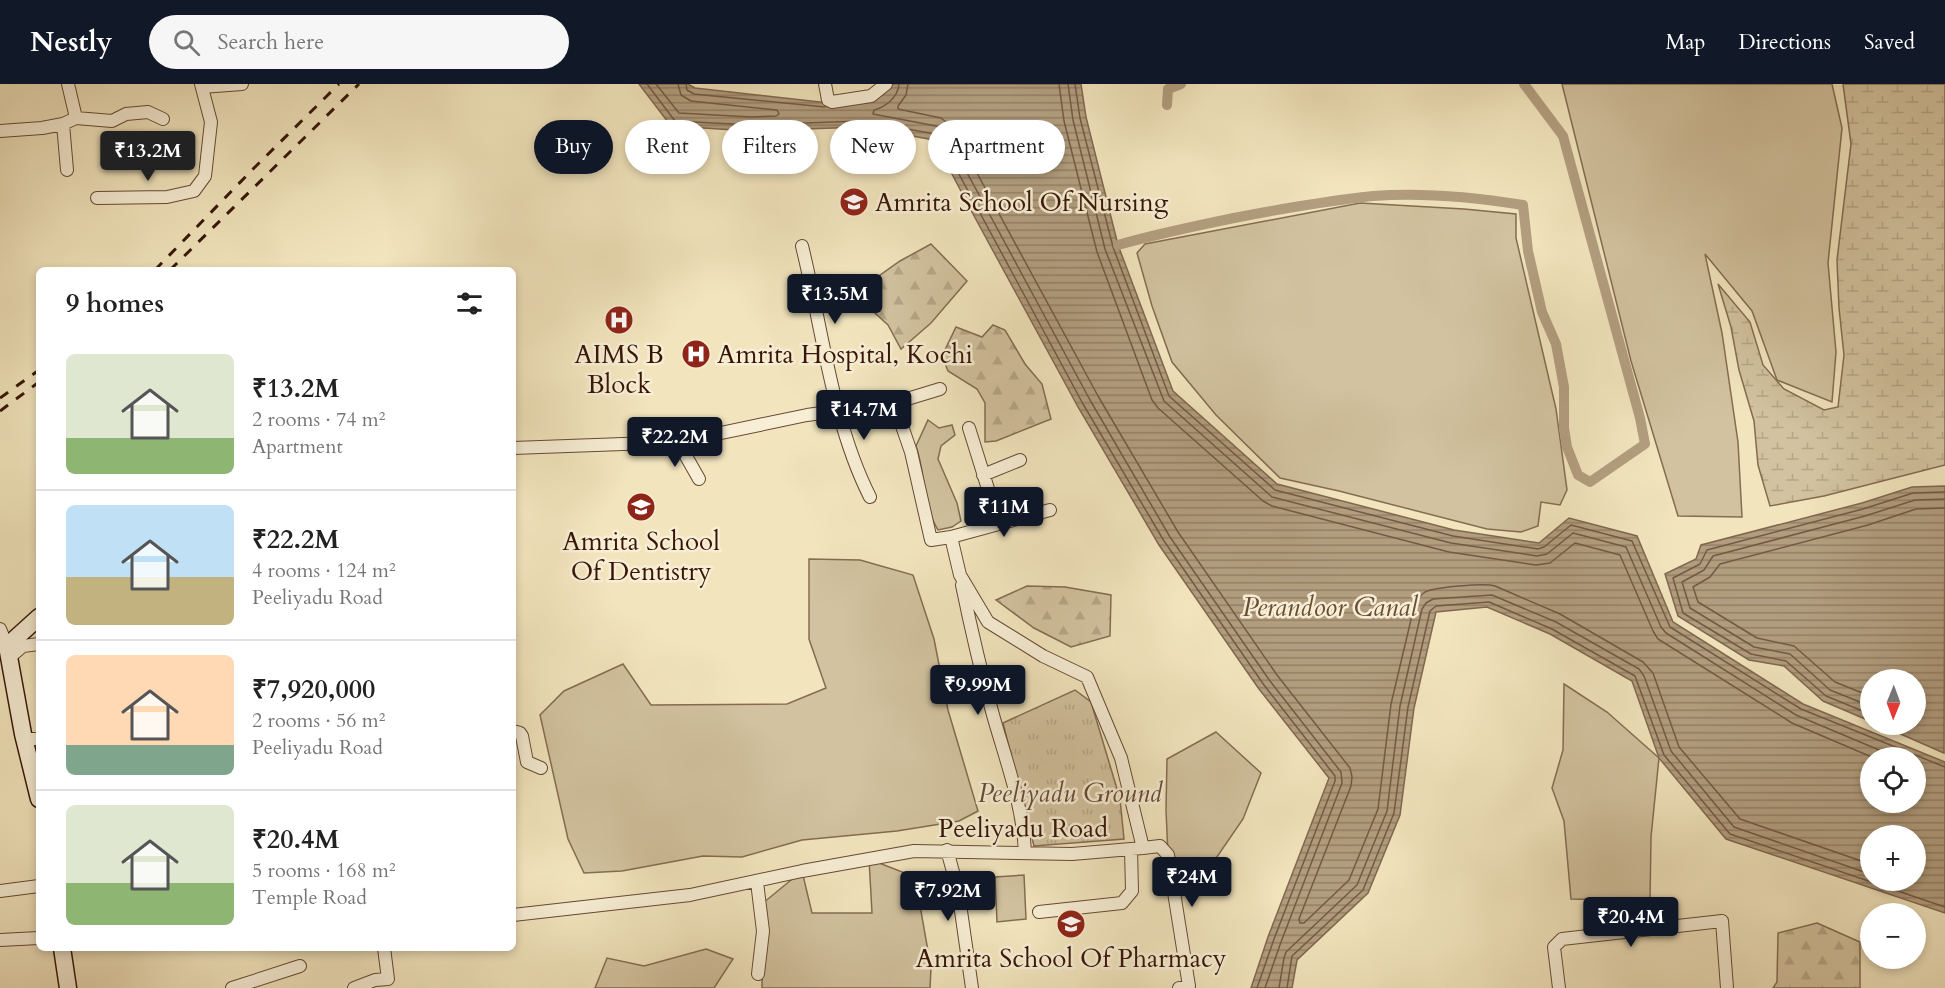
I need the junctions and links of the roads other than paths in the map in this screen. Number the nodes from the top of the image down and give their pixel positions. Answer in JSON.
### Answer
{"nodes":[{"id":1,"x":68,"y":84,"type":"edge"},
{"id":2,"x":243,"y":84,"type":"edge"},
{"id":3,"x":825,"y":84,"type":"edge"},
{"id":4,"x":886,"y":84,"type":"edge"},
{"id":5,"x":201,"y":85,"type":"edge"},
{"id":6,"x":76,"y":118,"type":"junction"},
{"id":7,"x":162,"y":119,"type":"dead end"},
{"id":8,"x":63,"y":124,"type":"junction"},
{"id":9,"x":0,"y":131,"type":"edge"},
{"id":10,"x":67,"y":170,"type":"dead end"},
{"id":11,"x":97,"y":198,"type":"dead end"},
{"id":12,"x":802,"y":246,"type":"dead end"},
{"id":13,"x":940,"y":389,"type":"dead end"},
{"id":14,"x":894,"y":402,"type":"junction"},
{"id":15,"x":838,"y":411,"type":"junction"},
{"id":16,"x":969,"y":428,"type":"dead end"},
{"id":17,"x":678,"y":442,"type":"junction"},
{"id":18,"x":516,"y":448,"type":"edge"},
{"id":19,"x":1020,"y":460,"type":"dead end"},
{"id":20,"x":983,"y":475,"type":"junction"},
{"id":21,"x":699,"y":479,"type":"dead end"},
{"id":22,"x":870,"y":497,"type":"dead end"},
{"id":23,"x":1050,"y":510,"type":"dead end"},
{"id":24,"x":999,"y":524,"type":"junction"},
{"id":25,"x":951,"y":537,"type":"junction"},
{"id":26,"x":960,"y":575,"type":"junction"},
{"id":27,"x":36,"y":620,"type":"edge"},
{"id":28,"x":0,"y":629,"type":"edge"},
{"id":29,"x":36,"y":644,"type":"edge"},
{"id":30,"x":8,"y":651,"type":"junction"},
{"id":31,"x":516,"y":732,"type":"edge"},
{"id":32,"x":32,"y":739,"type":"edge"},
{"id":33,"x":541,"y":768,"type":"dead end"},
{"id":34,"x":36,"y":773,"type":"edge"},
{"id":35,"x":1137,"y":848,"type":"junction"},
{"id":36,"x":947,"y":850,"type":"junction"},
{"id":37,"x":1025,"y":853,"type":"junction"},
{"id":38,"x":757,"y":882,"type":"junction"},
{"id":39,"x":36,"y":886,"type":"edge"},
{"id":40,"x":0,"y":891,"type":"edge"},
{"id":41,"x":1039,"y":912,"type":"dead end"},
{"id":42,"x":516,"y":915,"type":"edge"},
{"id":43,"x":36,"y":938,"type":"edge"},
{"id":44,"x":0,"y":940,"type":"edge"},
{"id":45,"x":62,"y":951,"type":"edge"},
{"id":46,"x":384,"y":951,"type":"edge"},
{"id":47,"x":300,"y":966,"type":"dead end"},
{"id":48,"x":758,"y":974,"type":"dead end"},
{"id":49,"x":388,"y":984,"type":"edge"},
{"id":50,"x":68,"y":988,"type":"edge"},
{"id":51,"x":232,"y":988,"type":"edge"},
{"id":52,"x":354,"y":988,"type":"edge"},
{"id":53,"x":972,"y":988,"type":"edge"},
{"id":54,"x":1179,"y":988,"type":"edge"},
{"id":55,"x":1559,"y":988,"type":"edge"},
{"id":56,"x":1727,"y":988,"type":"edge"}],
"edges":[{"from":1,"to":6,"type":"street"},
{"from":2,"to":5,"type":"street"},
{"from":3,"to":4,"type":"street"},
{"from":5,"to":11,"type":"street"},
{"from":6,"to":7,"type":"street"},
{"from":6,"to":8,"type":"street"},
{"from":8,"to":9,"type":"street"},
{"from":8,"to":10,"type":"street"},
{"from":12,"to":15,"type":"street"},
{"from":13,"to":14,"type":"street"},
{"from":14,"to":15,"type":"street"},
{"from":14,"to":25,"type":"street"},
{"from":15,"to":17,"type":"street"},
{"from":15,"to":22,"type":"street"},
{"from":16,"to":20,"type":"street"},
{"from":17,"to":18,"type":"street"},
{"from":17,"to":21,"type":"street"},
{"from":19,"to":20,"type":"street"},
{"from":20,"to":24,"type":"street"},
{"from":23,"to":24,"type":"street"},
{"from":24,"to":25,"type":"street"},
{"from":25,"to":26,"type":"street","name":"Peeliyadu Road"},
{"from":26,"to":35,"type":"street","name":"Peeliyadu Road"},
{"from":26,"to":37,"type":"street"},
{"from":27,"to":30,"type":"street"},
{"from":28,"to":30,"type":"street"},
{"from":29,"to":30,"type":"street"},
{"from":30,"to":32,"type":"street"},
{"from":31,"to":33,"type":"street"},
{"from":32,"to":34,"type":"street"},
{"from":35,"to":37,"type":"street","name":"Peeliyadu Road"},
{"from":35,"to":41,"type":"street"},
{"from":35,"to":54,"type":"street"},
{"from":36,"to":37,"type":"street","name":"Peeliyadu Road"},
{"from":36,"to":38,"type":"street","name":"Peeliyadu Road"},
{"from":36,"to":53,"type":"street"},
{"from":38,"to":42,"type":"street","name":"Peeliyadu Road"},
{"from":38,"to":48,"type":"street"},
{"from":39,"to":40,"type":"street"},
{"from":43,"to":44,"type":"street"},
{"from":45,"to":50,"type":"street"},
{"from":46,"to":49,"type":"street"},
{"from":47,"to":51,"type":"street"},
{"from":49,"to":52,"type":"street"},
{"from":55,"to":56,"type":"street"}]}
